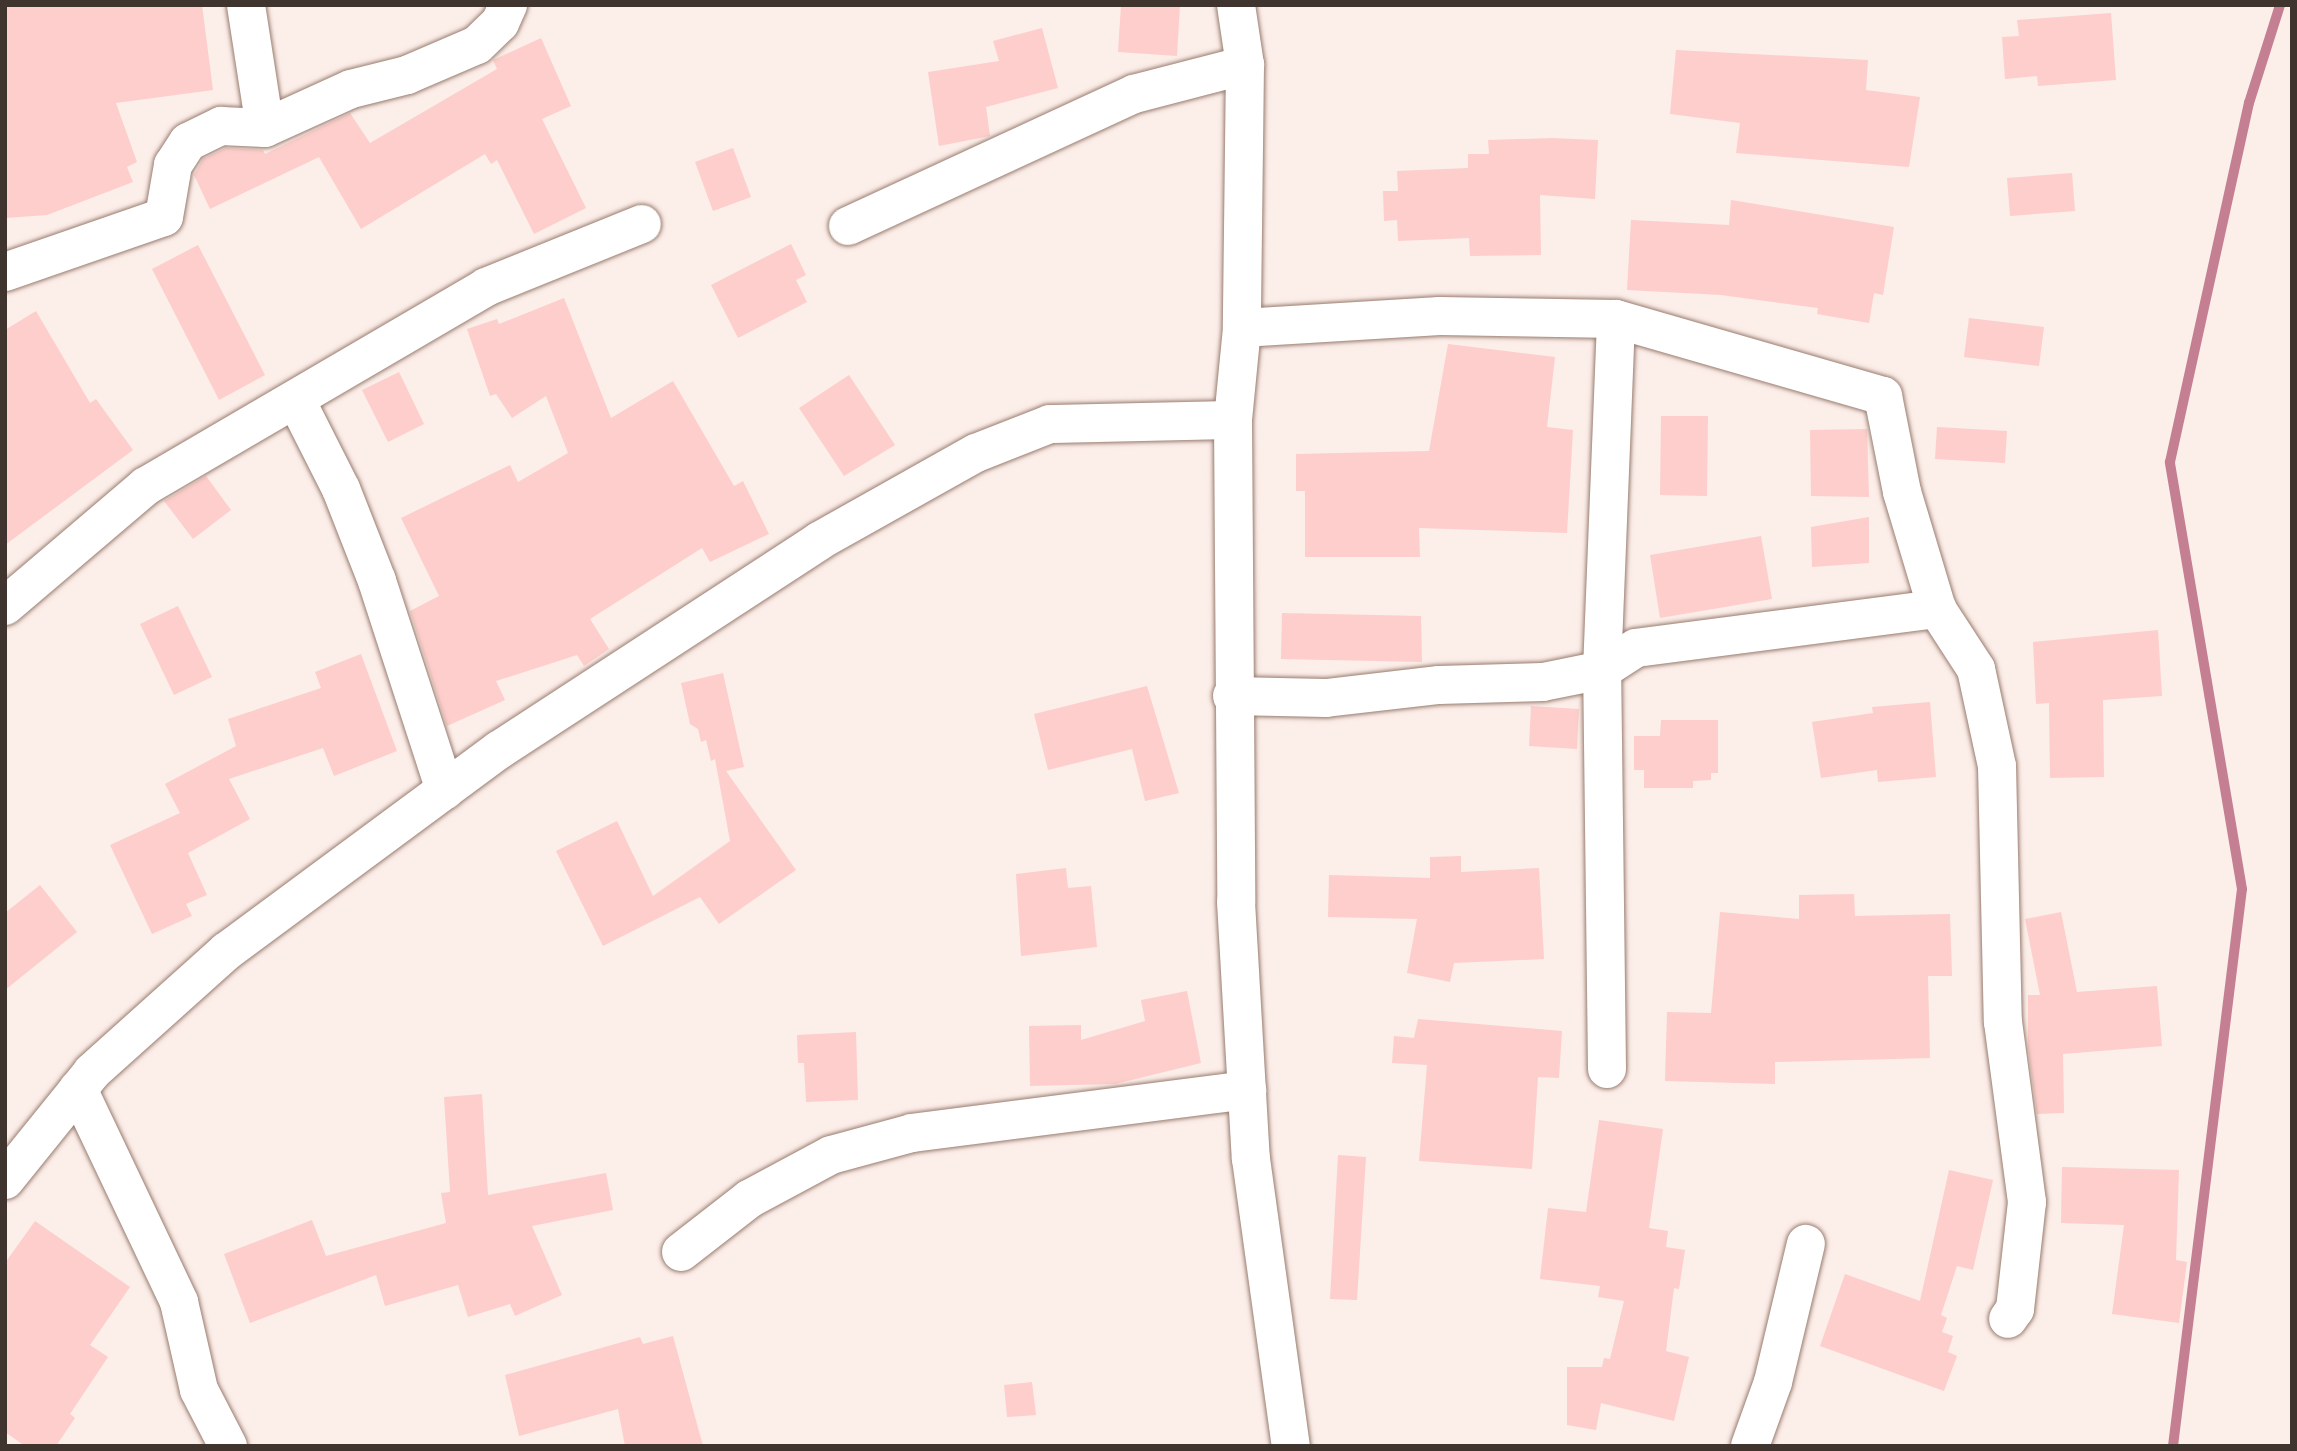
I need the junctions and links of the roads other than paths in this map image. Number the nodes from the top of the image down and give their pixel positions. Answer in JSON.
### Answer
{"nodes":[{"id":1,"x":246,"y":5,"type":"edge"},
{"id":2,"x":508,"y":5,"type":"edge"},
{"id":3,"x":1236,"y":5,"type":"edge"},
{"id":4,"x":1245,"y":65,"type":"junction"},
{"id":5,"x":265,"y":128,"type":"junction"},
{"id":6,"x":642,"y":224,"type":"dead end"},
{"id":7,"x":848,"y":226,"type":"dead end"},
{"id":8,"x":5,"y":272,"type":"edge"},
{"id":9,"x":1616,"y":319,"type":"junction"},
{"id":10,"x":1242,"y":328,"type":"junction"},
{"id":11,"x":296,"y":400,"type":"junction"},
{"id":12,"x":1233,"y":420,"type":"junction"},
{"id":13,"x":5,"y":606,"type":"edge"},
{"id":14,"x":1937,"y":609,"type":"junction"},
{"id":15,"x":1602,"y":670,"type":"junction"},
{"id":16,"x":1232,"y":696,"type":"junction"},
{"id":17,"x":444,"y":790,"type":"junction"},
{"id":18,"x":1606,"y":1069,"type":"dead end"},
{"id":19,"x":78,"y":1089,"type":"junction"},
{"id":20,"x":1247,"y":1090,"type":"junction"},
{"id":21,"x":5,"y":1180,"type":"edge"},
{"id":22,"x":1806,"y":1244,"type":"dead end"},
{"id":23,"x":681,"y":1252,"type":"dead end"},
{"id":24,"x":2008,"y":1319,"type":"dead end"},
{"id":25,"x":228,"y":1446,"type":"edge"},
{"id":26,"x":1291,"y":1446,"type":"edge"},
{"id":27,"x":1750,"y":1446,"type":"edge"}],
"edges":[{"from":1,"to":5,"type":"street"},
{"from":2,"to":5,"type":"street"},
{"from":3,"to":4,"type":"street"},
{"from":4,"to":7,"type":"street"},
{"from":4,"to":10,"type":"street"},
{"from":5,"to":8,"type":"street"},
{"from":6,"to":11,"type":"street"},
{"from":9,"to":10,"type":"street"},
{"from":9,"to":14,"type":"street"},
{"from":9,"to":15,"type":"street"},
{"from":10,"to":12,"type":"street"},
{"from":11,"to":13,"type":"street"},
{"from":11,"to":17,"type":"street"},
{"from":12,"to":16,"type":"street"},
{"from":12,"to":17,"type":"street"},
{"from":14,"to":15,"type":"street"},
{"from":14,"to":24,"type":"street"},
{"from":15,"to":16,"type":"street"},
{"from":15,"to":18,"type":"street"},
{"from":16,"to":20,"type":"street"},
{"from":17,"to":19,"type":"street"},
{"from":19,"to":21,"type":"street"},
{"from":19,"to":25,"type":"street"},
{"from":20,"to":23,"type":"street"},
{"from":20,"to":26,"type":"street"},
{"from":22,"to":27,"type":"street"}]}
